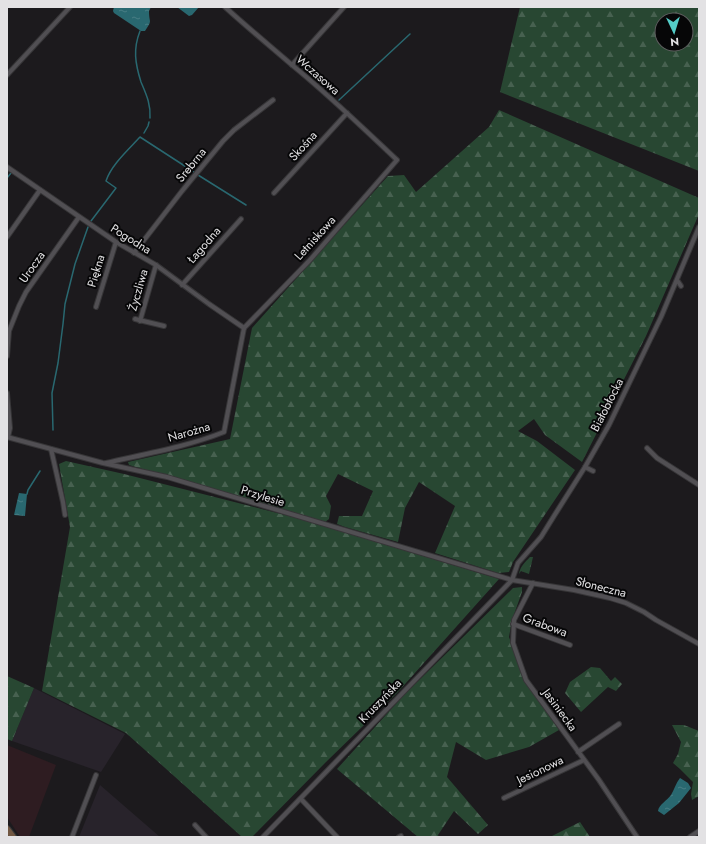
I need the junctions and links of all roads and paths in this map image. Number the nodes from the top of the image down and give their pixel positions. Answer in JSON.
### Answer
{"nodes":[{"id":1,"x":70,"y":7,"type":"edge"},
{"id":2,"x":225,"y":7,"type":"edge"},
{"id":3,"x":344,"y":7,"type":"edge"},
{"id":4,"x":292,"y":65,"type":"junction"},
{"id":5,"x":7,"y":75,"type":"edge"},
{"id":6,"x":273,"y":100,"type":"dead end"},
{"id":7,"x":347,"y":113,"type":"junction"},
{"id":8,"x":398,"y":160,"type":"joint"},
{"id":9,"x":7,"y":167,"type":"edge"},
{"id":10,"x":40,"y":190,"type":"junction"},
{"id":11,"x":274,"y":193,"type":"dead end"},
{"id":12,"x":79,"y":217,"type":"junction"},
{"id":13,"x":241,"y":219,"type":"dead end"},
{"id":14,"x":699,"y":227,"type":"edge"},
{"id":15,"x":7,"y":238,"type":"edge"},
{"id":16,"x":116,"y":242,"type":"junction"},
{"id":17,"x":134,"y":253,"type":"junction"},
{"id":18,"x":156,"y":265,"type":"junction"},
{"id":19,"x":677,"y":280,"type":"junction"},
{"id":20,"x":182,"y":285,"type":"junction"},
{"id":21,"x":681,"y":286,"type":"dead end"},
{"id":22,"x":96,"y":307,"type":"dead end"},
{"id":23,"x":135,"y":319,"type":"dead end"},
{"id":24,"x":140,"y":321,"type":"junction"},
{"id":25,"x":164,"y":326,"type":"dead end"},
{"id":26,"x":244,"y":328,"type":"junction"},
{"id":27,"x":646,"y":349,"type":"junction"},
{"id":28,"x":652,"y":352,"type":"dead end"},
{"id":29,"x":7,"y":356,"type":"edge"},
{"id":30,"x":7,"y":393,"type":"edge"},
{"id":31,"x":7,"y":437,"type":"edge"},
{"id":32,"x":647,"y":448,"type":"dead end"},
{"id":33,"x":51,"y":449,"type":"junction"},
{"id":34,"x":104,"y":464,"type":"junction"},
{"id":35,"x":585,"y":467,"type":"junction"},
{"id":36,"x":593,"y":471,"type":"dead end"},
{"id":37,"x":699,"y":485,"type":"edge"},
{"id":38,"x":65,"y":515,"type":"dead end"},
{"id":39,"x":512,"y":580,"type":"junction"},
{"id":40,"x":533,"y":583,"type":"junction"},
{"id":41,"x":513,"y":624,"type":"junction"},
{"id":42,"x":699,"y":644,"type":"edge"},
{"id":43,"x":570,"y":645,"type":"dead end"},
{"id":44,"x":619,"y":724,"type":"dead end"},
{"id":45,"x":578,"y":752,"type":"junction"},
{"id":46,"x":584,"y":760,"type":"junction"},
{"id":47,"x":96,"y":775,"type":"dead end"},
{"id":48,"x":504,"y":798,"type":"dead end"},
{"id":49,"x":300,"y":799,"type":"junction"},
{"id":50,"x":195,"y":825,"type":"dead end"},
{"id":51,"x":7,"y":829,"type":"edge"},
{"id":52,"x":699,"y":831,"type":"edge"},
{"id":53,"x":12,"y":837,"type":"edge"},
{"id":54,"x":72,"y":837,"type":"edge"},
{"id":55,"x":206,"y":837,"type":"edge"},
{"id":56,"x":263,"y":837,"type":"edge"},
{"id":57,"x":337,"y":837,"type":"edge"},
{"id":58,"x":637,"y":837,"type":"edge"},
{"id":59,"x":690,"y":837,"type":"edge"}],
"edges":[{"from":1,"to":5,"type":"street"},
{"from":2,"to":4,"type":"street","name":"Wczasowa"},
{"from":3,"to":4,"type":"street"},
{"from":4,"to":7,"type":"street","name":"Wczasowa"},
{"from":6,"to":17,"type":"street","name":"Srebrna"},
{"from":7,"to":8,"type":"street","name":"Wczasowa"},
{"from":7,"to":11,"type":"street","name":"Skośna"},
{"from":8,"to":26,"type":"street","name":"Letniskowa"},
{"from":9,"to":10,"type":"street","name":"Pogodna"},
{"from":10,"to":12,"type":"street","name":"Pogodna"},
{"from":10,"to":15,"type":"street"},
{"from":12,"to":16,"type":"street","name":"Pogodna"},
{"from":12,"to":29,"type":"street","name":"Urocza"},
{"from":13,"to":20,"type":"street","name":"Łagodna"},
{"from":14,"to":19,"type":"street","name":"Białobłocka"},
{"from":16,"to":17,"type":"street","name":"Pogodna"},
{"from":16,"to":22,"type":"street","name":"Piękna"},
{"from":17,"to":18,"type":"street","name":"Pogodna"},
{"from":18,"to":20,"type":"street","name":"Pogodna"},
{"from":18,"to":24,"type":"street","name":"Życzliwa"},
{"from":19,"to":21,"type":"street"},
{"from":19,"to":27,"type":"street","name":"Białobłocka"},
{"from":20,"to":26,"type":"street","name":"Pogodna"},
{"from":23,"to":24,"type":"street","name":"Życzliwa"},
{"from":24,"to":25,"type":"street","name":"Życzliwa"},
{"from":26,"to":34,"type":"street","name":"Narożna"},
{"from":27,"to":28,"type":"street"},
{"from":27,"to":35,"type":"street","name":"Białobłocka"},
{"from":30,"to":31,"type":"street"},
{"from":31,"to":33,"type":"street","name":"Przylesie"},
{"from":32,"to":37,"type":"street"},
{"from":33,"to":34,"type":"street","name":"Przylesie"},
{"from":33,"to":38,"type":"street"},
{"from":34,"to":39,"type":"street","name":"Przylesie"},
{"from":35,"to":36,"type":"street"},
{"from":35,"to":39,"type":"street","name":"Białobłocka"},
{"from":39,"to":40,"type":"street","name":"Słoneczna"},
{"from":39,"to":49,"type":"street","name":"Kruszyńska"},
{"from":40,"to":41,"type":"street","name":"Jasiniecka"},
{"from":40,"to":42,"type":"street","name":"Słoneczna"},
{"from":41,"to":43,"type":"street","name":"Grabowa"},
{"from":41,"to":45,"type":"street","name":"Jasiniecka"},
{"from":44,"to":45,"type":"street"},
{"from":45,"to":46,"type":"street","name":"Jasiniecka"},
{"from":46,"to":48,"type":"street","name":"Jesionowa"},
{"from":46,"to":58,"type":"street","name":"Jasiniecka"},
{"from":47,"to":54,"type":"street"},
{"from":49,"to":56,"type":"street","name":"Kruszyńska"},
{"from":49,"to":57,"type":"street"},
{"from":50,"to":55,"type":"street"},
{"from":51,"to":53,"type":"street"},
{"from":52,"to":59,"type":"street"}]}
